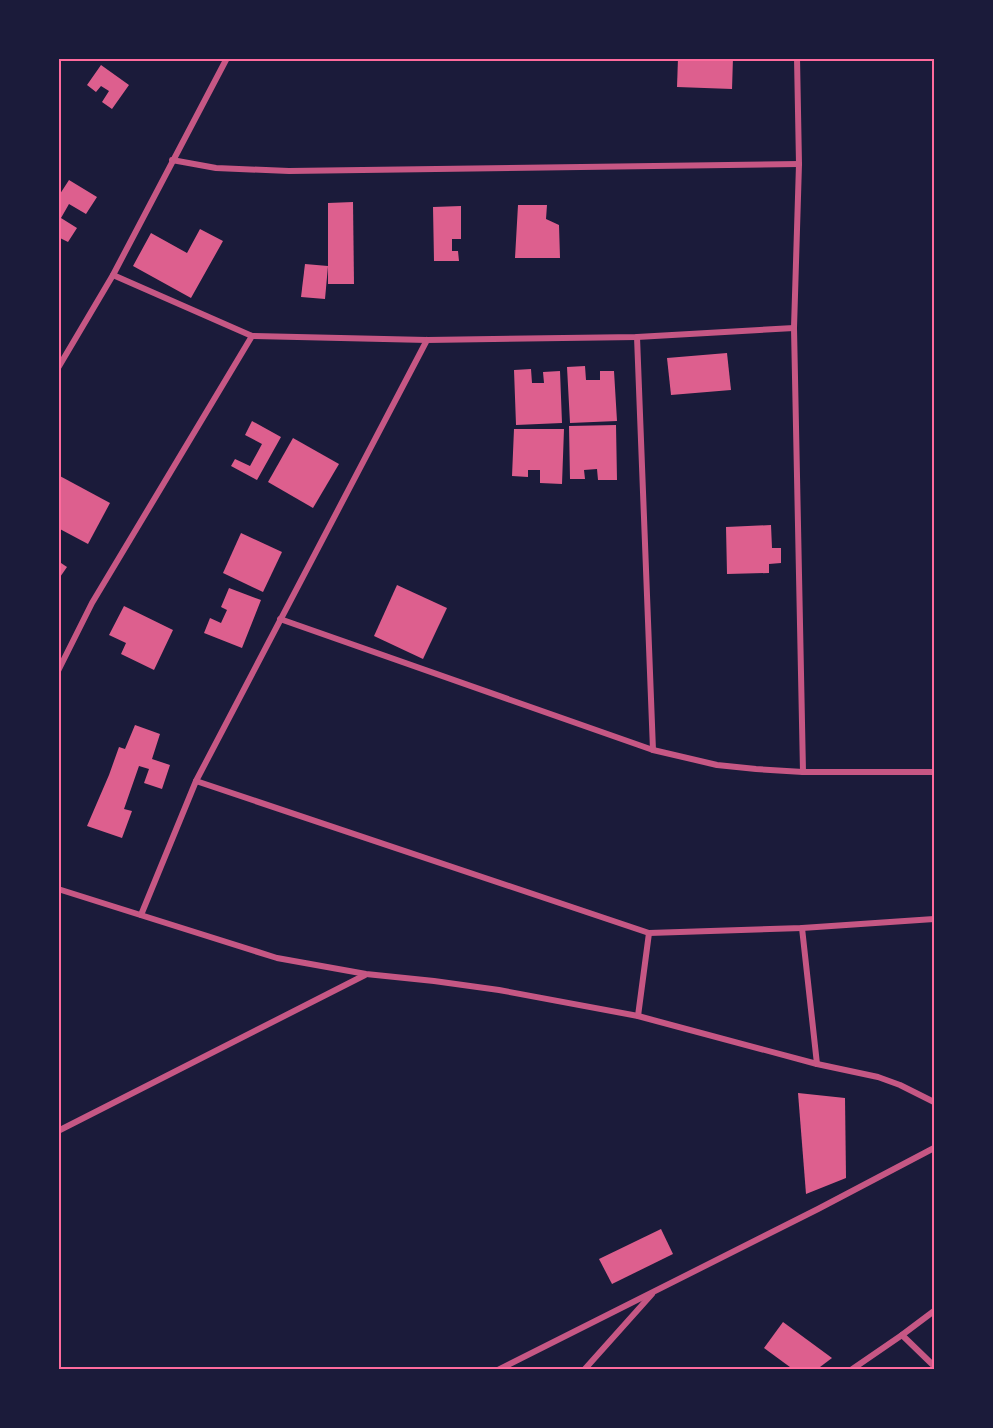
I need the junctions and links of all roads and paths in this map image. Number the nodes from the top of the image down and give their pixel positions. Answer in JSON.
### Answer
{"nodes":[{"id":1,"x":227,"y":58,"type":"edge"},
{"id":2,"x":797,"y":58,"type":"edge"},
{"id":3,"x":172,"y":160,"type":"junction"},
{"id":4,"x":799,"y":164,"type":"junction"},
{"id":5,"x":113,"y":275,"type":"junction"},
{"id":6,"x":794,"y":328,"type":"junction"},
{"id":7,"x":252,"y":336,"type":"junction"},
{"id":8,"x":637,"y":337,"type":"junction"},
{"id":9,"x":427,"y":340,"type":"junction"},
{"id":10,"x":58,"y":368,"type":"edge"},
{"id":11,"x":280,"y":619,"type":"junction"},
{"id":12,"x":58,"y":671,"type":"edge"},
{"id":13,"x":653,"y":750,"type":"junction"},
{"id":14,"x":803,"y":772,"type":"junction"},
{"id":15,"x":934,"y":772,"type":"edge"},
{"id":16,"x":196,"y":781,"type":"junction"},
{"id":17,"x":58,"y":889,"type":"edge"},
{"id":18,"x":141,"y":915,"type":"junction"},
{"id":19,"x":934,"y":919,"type":"edge"},
{"id":20,"x":802,"y":928,"type":"junction"},
{"id":21,"x":649,"y":933,"type":"junction"},
{"id":22,"x":366,"y":974,"type":"junction"},
{"id":23,"x":638,"y":1016,"type":"junction"},
{"id":24,"x":817,"y":1064,"type":"junction"},
{"id":25,"x":934,"y":1102,"type":"edge"},
{"id":26,"x":58,"y":1131,"type":"edge"},
{"id":27,"x":934,"y":1148,"type":"edge"},
{"id":28,"x":655,"y":1291,"type":"junction"},
{"id":29,"x":934,"y":1311,"type":"edge"},
{"id":30,"x":903,"y":1335,"type":"junction"},
{"id":31,"x":934,"y":1366,"type":"edge"},
{"id":32,"x":498,"y":1370,"type":"edge"},
{"id":33,"x":584,"y":1370,"type":"edge"},
{"id":34,"x":851,"y":1370,"type":"edge"}],
"edges":[{"from":1,"to":3,"type":"street"},
{"from":2,"to":4,"type":"street"},
{"from":3,"to":4,"type":"street"},
{"from":3,"to":5,"type":"street"},
{"from":4,"to":6,"type":"street"},
{"from":5,"to":7,"type":"street"},
{"from":5,"to":10,"type":"street"},
{"from":6,"to":8,"type":"street"},
{"from":6,"to":14,"type":"street"},
{"from":7,"to":9,"type":"street"},
{"from":7,"to":12,"type":"street"},
{"from":8,"to":9,"type":"street"},
{"from":8,"to":13,"type":"street"},
{"from":9,"to":11,"type":"street"},
{"from":11,"to":13,"type":"street"},
{"from":11,"to":16,"type":"street"},
{"from":13,"to":14,"type":"street"},
{"from":14,"to":15,"type":"street"},
{"from":16,"to":18,"type":"street"},
{"from":16,"to":21,"type":"street"},
{"from":17,"to":18,"type":"street"},
{"from":18,"to":22,"type":"street"},
{"from":19,"to":20,"type":"street"},
{"from":20,"to":21,"type":"street"},
{"from":20,"to":24,"type":"street"},
{"from":21,"to":23,"type":"street"},
{"from":22,"to":23,"type":"street"},
{"from":22,"to":26,"type":"street"},
{"from":23,"to":24,"type":"street"},
{"from":24,"to":25,"type":"street"},
{"from":27,"to":28,"type":"street"},
{"from":28,"to":32,"type":"street"},
{"from":28,"to":33,"type":"street"},
{"from":29,"to":30,"type":"street"},
{"from":30,"to":31,"type":"street"},
{"from":30,"to":34,"type":"street"}]}
